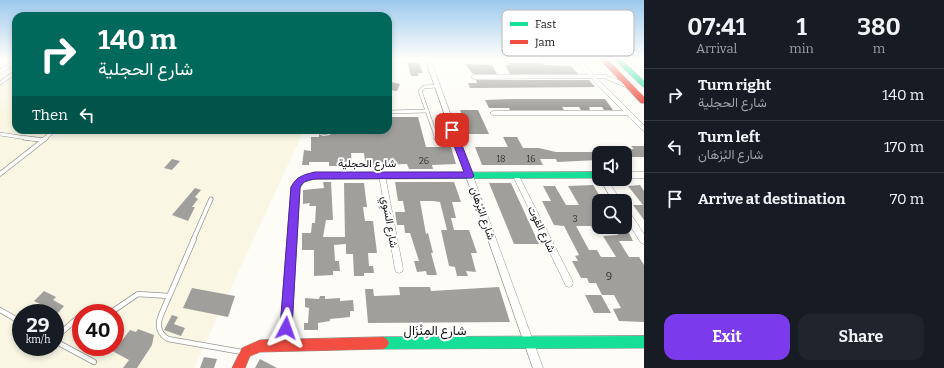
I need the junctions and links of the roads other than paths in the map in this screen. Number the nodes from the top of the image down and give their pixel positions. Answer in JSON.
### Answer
{"nodes":[{"id":1,"x":11,"y":75,"type":"edge"},
{"id":2,"x":433,"y":75,"type":"edge"},
{"id":3,"x":619,"y":75,"type":"edge"},
{"id":4,"x":633,"y":75,"type":"edge"},
{"id":5,"x":591,"y":76,"type":"junction"},
{"id":6,"x":604,"y":76,"type":"joint"},
{"id":7,"x":474,"y":77,"type":"dead end"},
{"id":8,"x":0,"y":83,"type":"edge"},
{"id":9,"x":436,"y":86,"type":"junction"},
{"id":10,"x":630,"y":86,"type":"junction"},
{"id":11,"x":644,"y":86,"type":"edge"},
{"id":12,"x":644,"y":101,"type":"edge"},
{"id":13,"x":427,"y":111,"type":"junction"},
{"id":14,"x":392,"y":112,"type":"edge"},
{"id":15,"x":493,"y":113,"type":"dead end"},
{"id":16,"x":627,"y":113,"type":"junction"},
{"id":17,"x":644,"y":129,"type":"edge"},
{"id":18,"x":0,"y":134,"type":"edge"},
{"id":19,"x":50,"y":134,"type":"edge"},
{"id":20,"x":43,"y":140,"type":"junction"},
{"id":21,"x":458,"y":145,"type":"junction"},
{"id":22,"x":0,"y":174,"type":"edge"},
{"id":23,"x":382,"y":175,"type":"junction"},
{"id":24,"x":592,"y":175,"type":"edge"},
{"id":25,"x":632,"y":175,"type":"edge"},
{"id":26,"x":644,"y":175,"type":"edge"},
{"id":27,"x":469,"y":176,"type":"junction"},
{"id":28,"x":516,"y":176,"type":"junction"},
{"id":29,"x":211,"y":199,"type":"dead end"},
{"id":30,"x":632,"y":222,"type":"edge"},
{"id":31,"x":644,"y":240,"type":"edge"},
{"id":32,"x":399,"y":269,"type":"dead end"},
{"id":33,"x":569,"y":283,"type":"dead end"},
{"id":34,"x":169,"y":296,"type":"junction"},
{"id":35,"x":123,"y":304,"type":"edge"},
{"id":36,"x":0,"y":310,"type":"edge"},
{"id":37,"x":12,"y":317,"type":"edge"},
{"id":38,"x":72,"y":323,"type":"edge"},
{"id":39,"x":64,"y":331,"type":"edge"},
{"id":40,"x":644,"y":342,"type":"edge"},
{"id":41,"x":285,"y":343,"type":"junction"},
{"id":42,"x":528,"y":343,"type":"junction"},
{"id":43,"x":64,"y":344,"type":"edge"},
{"id":44,"x":245,"y":353,"type":"junction"},
{"id":45,"x":94,"y":362,"type":"dead end"},
{"id":46,"x":238,"y":368,"type":"edge"},
{"id":47,"x":538,"y":368,"type":"edge"}],
"edges":[{"from":1,"to":8,"type":"lane"},
{"from":2,"to":9,"type":"street","name":"شارع البُرْهَان"},
{"from":3,"to":10,"type":"street"},
{"from":4,"to":11,"type":"street"},
{"from":5,"to":6,"type":"street"},
{"from":5,"to":7,"type":"street"},
{"from":5,"to":16,"type":"street"},
{"from":6,"to":10,"type":"street"},
{"from":9,"to":13,"type":"lane"},
{"from":9,"to":21,"type":"street","name":"شارع البُرْهَان"},
{"from":10,"to":12,"type":"street"},
{"from":13,"to":14,"type":"lane"},
{"from":13,"to":21,"type":"lane"},
{"from":15,"to":16,"type":"street"},
{"from":16,"to":17,"type":"street"},
{"from":18,"to":20,"type":"lane"},
{"from":19,"to":20,"type":"lane"},
{"from":20,"to":22,"type":"lane"},
{"from":21,"to":27,"type":"street","name":"شارع البُرْهَان"},
{"from":23,"to":27,"type":"street","name":"شارع الحجلية"},
{"from":23,"to":32,"type":"street","name":"شارع السَوِي"},
{"from":23,"to":41,"type":"street","name":"شارع الحجلية"},
{"from":24,"to":28,"type":"street","name":"شارع الحجلية"},
{"from":25,"to":26,"type":"street"},
{"from":27,"to":28,"type":"street","name":"شارع الحجلية"},
{"from":27,"to":42,"type":"street","name":"شارع البُرْهَان"},
{"from":28,"to":33,"type":"street","name":"شارع القوت"},
{"from":29,"to":34,"type":"lane"},
{"from":30,"to":31,"type":"street"},
{"from":34,"to":35,"type":"lane"},
{"from":34,"to":44,"type":"lane"},
{"from":36,"to":37,"type":"lane"},
{"from":38,"to":39,"type":"lane"},
{"from":40,"to":42,"type":"street","name":"شارع المِنْزَال"},
{"from":41,"to":42,"type":"street","name":"شارع المِنْزَال"},
{"from":41,"to":44,"type":"street","name":"شارع المِنْزَال"},
{"from":42,"to":47,"type":"street","name":"شارع البُرْهَان"},
{"from":43,"to":45,"type":"lane"},
{"from":44,"to":46,"type":"street"}]}
